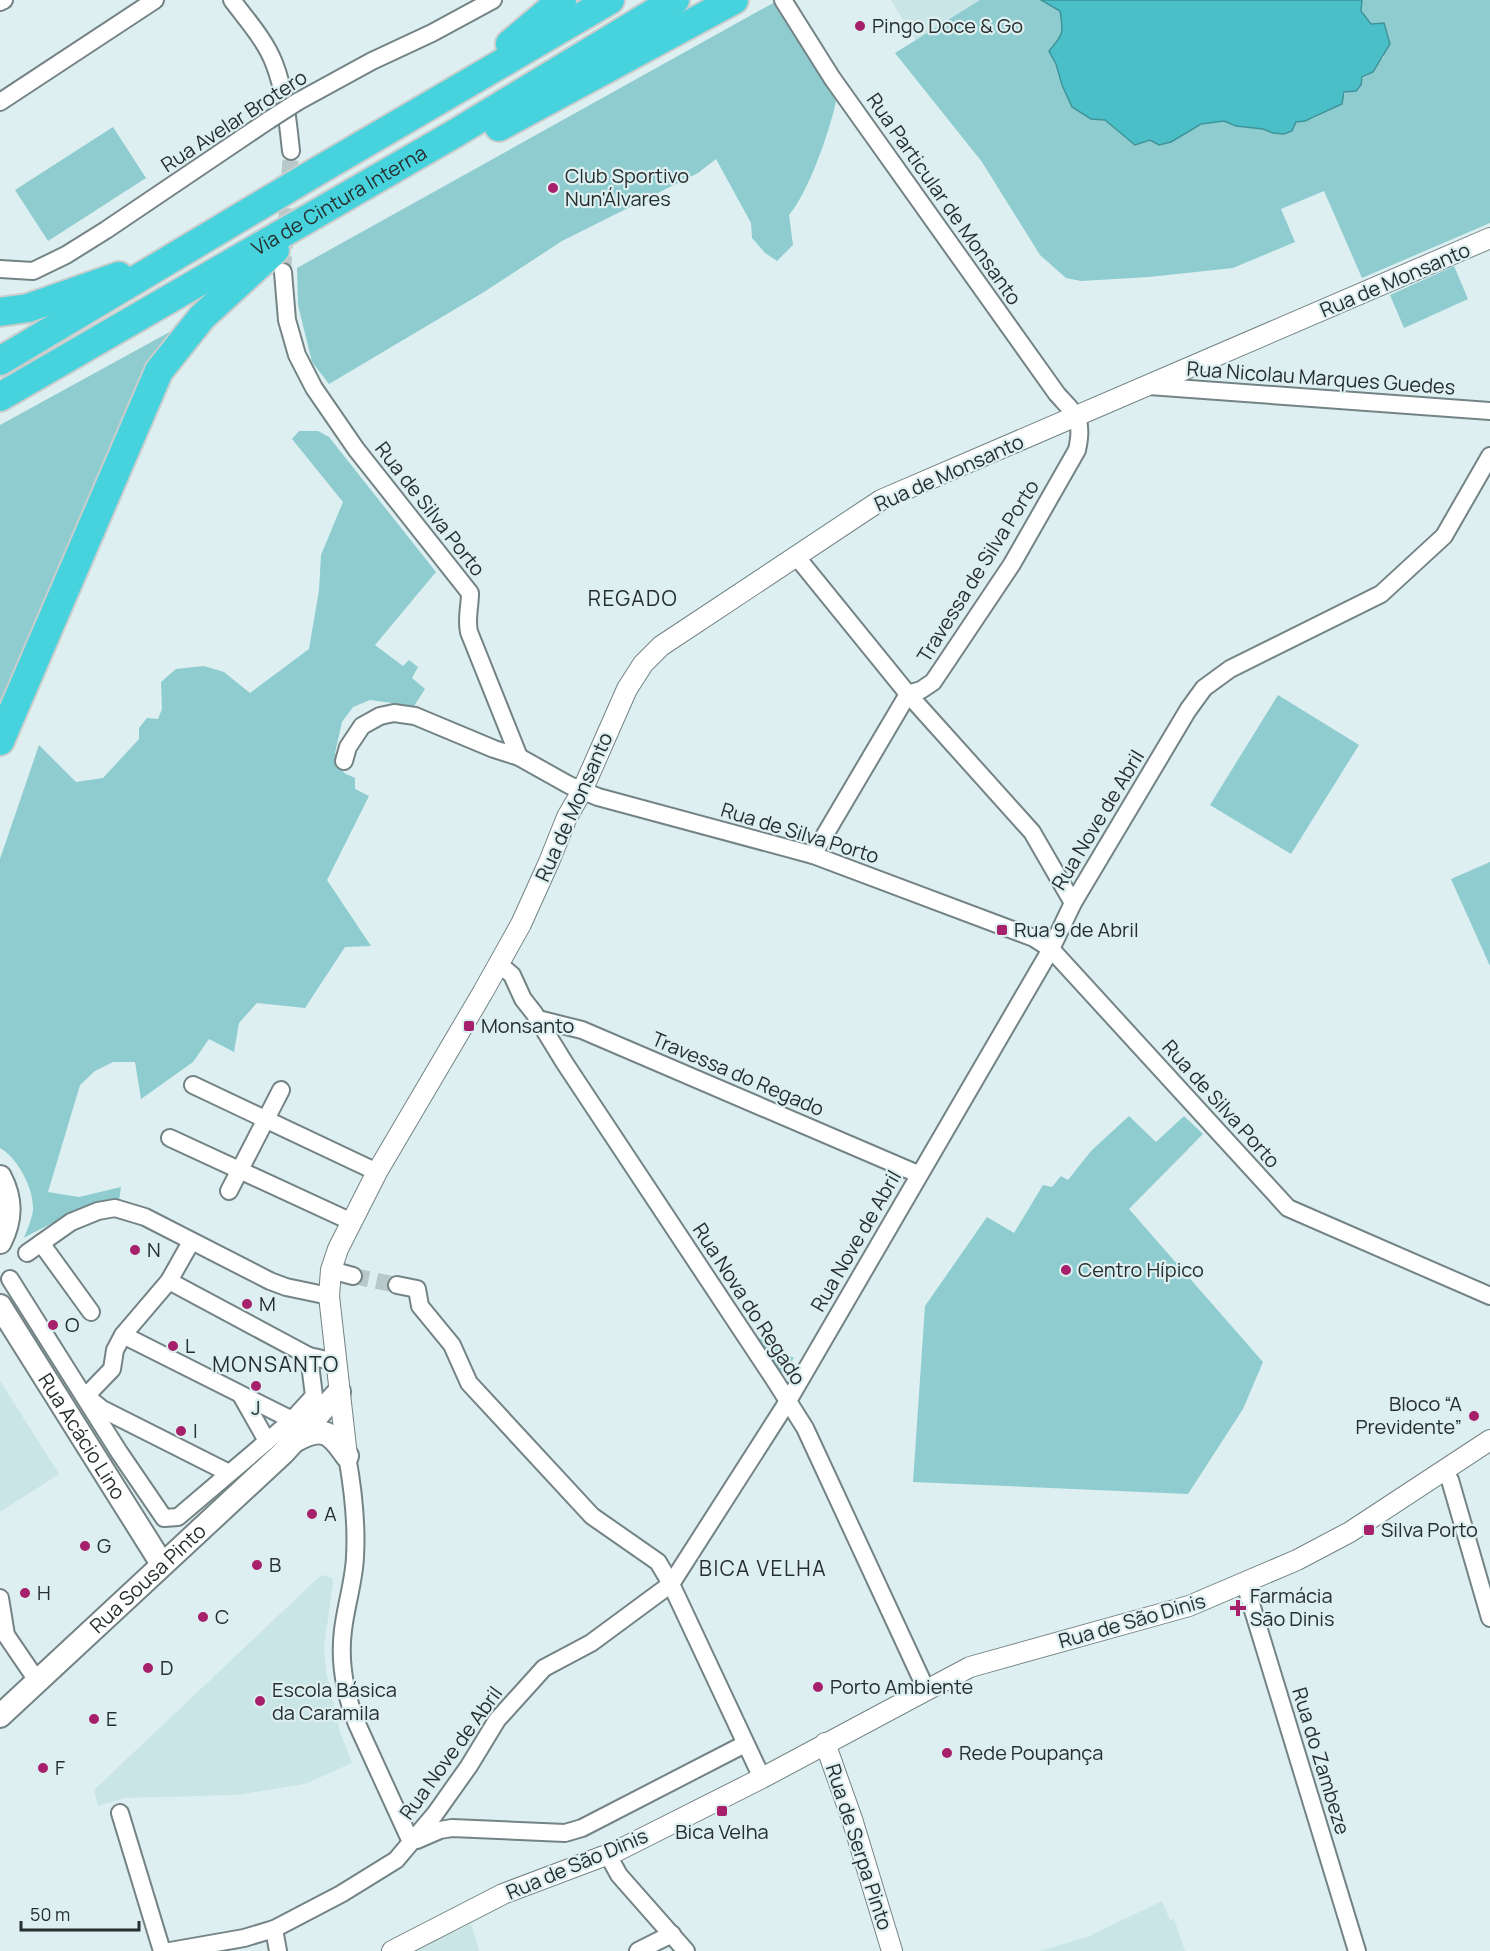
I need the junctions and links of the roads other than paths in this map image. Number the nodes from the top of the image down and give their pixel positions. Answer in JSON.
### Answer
{"nodes":[{"id":1,"x":155,"y":0,"type":"edge"},
{"id":2,"x":232,"y":0,"type":"edge"},
{"id":3,"x":493,"y":0,"type":"edge"},
{"id":4,"x":562,"y":0,"type":"edge"},
{"id":5,"x":610,"y":0,"type":"edge"},
{"id":6,"x":675,"y":0,"type":"edge"},
{"id":7,"x":734,"y":0,"type":"edge"},
{"id":8,"x":783,"y":0,"type":"edge"},
{"id":9,"x":454,"y":92,"type":"junction"},
{"id":10,"x":0,"y":102,"type":"edge"},
{"id":11,"x":454,"y":134,"type":"junction"},
{"id":12,"x":291,"y":151,"type":"tunnel mouth"},
{"id":13,"x":311,"y":216,"type":"junction"},
{"id":14,"x":1490,"y":238,"type":"edge"},
{"id":15,"x":167,"y":261,"type":"junction"},
{"id":16,"x":0,"y":269,"type":"edge"},
{"id":17,"x":283,"y":272,"type":"tunnel mouth"},
{"id":18,"x":0,"y":312,"type":"edge"},
{"id":19,"x":0,"y":361,"type":"edge"},
{"id":20,"x":1149,"y":386,"type":"junction"},
{"id":21,"x":0,"y":397,"type":"edge"},
{"id":22,"x":1490,"y":411,"type":"edge"},
{"id":23,"x":1077,"y":417,"type":"junction"},
{"id":24,"x":1490,"y":456,"type":"edge"},
{"id":25,"x":796,"y":556,"type":"junction"},
{"id":26,"x":908,"y":694,"type":"junction"},
{"id":27,"x":0,"y":741,"type":"edge"},
{"id":28,"x":519,"y":757,"type":"junction"},
{"id":29,"x":344,"y":761,"type":"dead end"},
{"id":30,"x":582,"y":791,"type":"junction"},
{"id":31,"x":813,"y":855,"type":"junction"},
{"id":32,"x":1073,"y":903,"type":"junction"},
{"id":33,"x":1051,"y":949,"type":"junction"},
{"id":34,"x":497,"y":966,"type":"junction"},
{"id":35,"x":538,"y":1019,"type":"junction"},
{"id":36,"x":193,"y":1085,"type":"dead end"},
{"id":37,"x":280,"y":1090,"type":"dead end"},
{"id":38,"x":266,"y":1120,"type":"junction"},
{"id":39,"x":170,"y":1138,"type":"dead end"},
{"id":40,"x":240,"y":1170,"type":"junction"},
{"id":41,"x":376,"y":1172,"type":"junction"},
{"id":42,"x":918,"y":1174,"type":"junction"},
{"id":43,"x":0,"y":1178,"type":"edge"},
{"id":44,"x":229,"y":1191,"type":"dead end"},
{"id":45,"x":352,"y":1222,"type":"junction"},
{"id":46,"x":0,"y":1242,"type":"edge"},
{"id":47,"x":191,"y":1242,"type":"junction"},
{"id":48,"x":331,"y":1270,"type":"junction"},
{"id":49,"x":353,"y":1276,"type":"tunnel mouth"},
{"id":50,"x":169,"y":1281,"type":"junction"},
{"id":51,"x":397,"y":1285,"type":"tunnel mouth"},
{"id":52,"x":3,"y":1296,"type":"edge"},
{"id":53,"x":329,"y":1296,"type":"junction"},
{"id":54,"x":1490,"y":1296,"type":"edge"},
{"id":55,"x":91,"y":1312,"type":"dead end"},
{"id":56,"x":123,"y":1335,"type":"junction"},
{"id":57,"x":309,"y":1356,"type":"junction"},
{"id":58,"x":336,"y":1362,"type":"junction"},
{"id":59,"x":339,"y":1392,"type":"junction"},
{"id":60,"x":240,"y":1395,"type":"junction"},
{"id":61,"x":86,"y":1396,"type":"junction"},
{"id":62,"x":788,"y":1401,"type":"junction"},
{"id":63,"x":294,"y":1430,"type":"junction"},
{"id":64,"x":1490,"y":1440,"type":"edge"},
{"id":65,"x":267,"y":1441,"type":"junction"},
{"id":66,"x":347,"y":1456,"type":"junction"},
{"id":67,"x":1444,"y":1470,"type":"junction"},
{"id":68,"x":229,"y":1473,"type":"junction"},
{"id":69,"x":162,"y":1564,"type":"junction"},
{"id":70,"x":672,"y":1584,"type":"junction"},
{"id":71,"x":1245,"y":1584,"type":"junction"},
{"id":72,"x":0,"y":1598,"type":"edge"},
{"id":73,"x":1490,"y":1618,"type":"edge"},
{"id":74,"x":38,"y":1682,"type":"junction"},
{"id":75,"x":926,"y":1689,"type":"junction"},
{"id":76,"x":0,"y":1716,"type":"edge"},
{"id":77,"x":825,"y":1743,"type":"junction"},
{"id":78,"x":746,"y":1744,"type":"junction"},
{"id":79,"x":762,"y":1778,"type":"junction"},
{"id":80,"x":120,"y":1814,"type":"dead end"},
{"id":81,"x":411,"y":1842,"type":"junction"},
{"id":82,"x":608,"y":1855,"type":"junction"},
{"id":83,"x":274,"y":1929,"type":"junction"},
{"id":84,"x":672,"y":1934,"type":"junction"},
{"id":85,"x":162,"y":1951,"type":"edge"},
{"id":86,"x":170,"y":1951,"type":"edge"},
{"id":87,"x":278,"y":1951,"type":"edge"},
{"id":88,"x":392,"y":1951,"type":"edge"},
{"id":89,"x":638,"y":1951,"type":"edge"},
{"id":90,"x":686,"y":1951,"type":"edge"},
{"id":91,"x":892,"y":1951,"type":"edge"},
{"id":92,"x":1357,"y":1951,"type":"edge"}],
"edges":[{"from":1,"to":10,"type":"street"},
{"from":2,"to":12,"type":"street"},
{"from":3,"to":16,"type":"street","name":"Rua Avelar Brotero","bridge":true},
{"from":4,"to":9,"type":"highway"},
{"from":5,"to":9,"type":"highway","name":"Via de Cintura Interna"},
{"from":6,"to":11,"type":"highway","name":"Via de Cintura Interna"},
{"from":7,"to":11,"type":"highway"},
{"from":8,"to":23,"type":"street","name":"Rua Particular de Monsanto"},
{"from":9,"to":15,"type":"highway","name":"Via de Cintura Interna"},
{"from":11,"to":13,"type":"highway","name":"Via de Cintura Interna"},
{"from":13,"to":21,"type":"highway","name":"Via de Cintura Interna"},
{"from":13,"to":27,"type":"highway"},
{"from":14,"to":20,"type":"street","name":"Rua de Monsanto"},
{"from":15,"to":18,"type":"highway"},
{"from":15,"to":19,"type":"highway","name":"Via de Cintura Interna"},
{"from":17,"to":28,"type":"street","name":"Rua de Silva Porto"},
{"from":20,"to":22,"type":"street","name":"Rua Nicolau Marques Guedes"},
{"from":20,"to":23,"type":"street","name":"Rua de Monsanto"},
{"from":23,"to":25,"type":"street","name":"Rua de Monsanto"},
{"from":23,"to":26,"type":"street","name":"Travessa de Silva Porto"},
{"from":24,"to":32,"type":"street","name":"Rua Nove de Abril"},
{"from":25,"to":26,"type":"street"},
{"from":25,"to":30,"type":"street","name":"Rua de Monsanto"},
{"from":26,"to":31,"type":"street"},
{"from":26,"to":32,"type":"street"},
{"from":28,"to":29,"type":"street"},
{"from":28,"to":30,"type":"street","name":"Rua de Silva Porto"},
{"from":30,"to":31,"type":"street","name":"Rua de Silva Porto"},
{"from":30,"to":34,"type":"street","name":"Rua de Monsanto"},
{"from":31,"to":33,"type":"street","name":"Rua de Silva Porto"},
{"from":32,"to":33,"type":"street","name":"Rua Nove de Abril"},
{"from":33,"to":42,"type":"street","name":"Rua Nove de Abril"},
{"from":33,"to":54,"type":"street","name":"Rua de Silva Porto"},
{"from":34,"to":35,"type":"street","name":"Rua Nova do Regado"},
{"from":34,"to":41,"type":"street","name":"Rua de Monsanto"},
{"from":35,"to":42,"type":"street","name":"Travessa do Regado"},
{"from":35,"to":62,"type":"street","name":"Rua Nova do Regado"},
{"from":36,"to":38,"type":"street"},
{"from":37,"to":38,"type":"street"},
{"from":38,"to":40,"type":"street"},
{"from":38,"to":41,"type":"street"},
{"from":39,"to":40,"type":"street"},
{"from":40,"to":44,"type":"street"},
{"from":40,"to":45,"type":"street"},
{"from":41,"to":45,"type":"street","name":"Rua de Monsanto"},
{"from":42,"to":62,"type":"street","name":"Rua Nove de Abril"},
{"from":43,"to":46,"type":"main road"},
{"from":45,"to":48,"type":"street","name":"Rua de Monsanto"},
{"from":47,"to":50,"type":"street"},
{"from":47,"to":53,"type":"street"},
{"from":47,"to":55,"type":"street"},
{"from":48,"to":49,"type":"street"},
{"from":48,"to":53,"type":"street","name":"Rua de Monsanto"},
{"from":50,"to":56,"type":"street"},
{"from":50,"to":57,"type":"street"},
{"from":51,"to":70,"type":"street"},
{"from":52,"to":61,"type":"street"},
{"from":52,"to":69,"type":"main road","name":"Rua Acácio Lino"},
{"from":53,"to":58,"type":"street","name":"Rua de Monsanto"},
{"from":56,"to":60,"type":"street"},
{"from":56,"to":61,"type":"street"},
{"from":57,"to":58,"type":"street"},
{"from":57,"to":63,"type":"street"},
{"from":58,"to":59,"type":"street","name":"Rua de Monsanto"},
{"from":59,"to":63,"type":"main road","name":"Rua Sousa Pinto"},
{"from":59,"to":66,"type":"street","name":"Rua de Monsanto"},
{"from":60,"to":63,"type":"street"},
{"from":60,"to":65,"type":"street"},
{"from":61,"to":68,"type":"street"},
{"from":61,"to":68,"type":"street"},
{"from":62,"to":70,"type":"street","name":"Rua Nove de Abril"},
{"from":62,"to":75,"type":"street","name":"Rua Nova do Regado"},
{"from":63,"to":65,"type":"street"},
{"from":63,"to":66,"type":"main road","name":"Rua Sousa Pinto"},
{"from":63,"to":69,"type":"main road","name":"Rua Sousa Pinto"},
{"from":64,"to":67,"type":"street","name":"Rua de São Dinis"},
{"from":65,"to":68,"type":"street"},
{"from":66,"to":81,"type":"street","name":"Rua de Monsanto"},
{"from":67,"to":71,"type":"street","name":"Rua de São Dinis"},
{"from":67,"to":73,"type":"street"},
{"from":69,"to":74,"type":"main road","name":"Rua Sousa Pinto"},
{"from":70,"to":78,"type":"street"},
{"from":70,"to":81,"type":"street","name":"Rua Nove de Abril"},
{"from":71,"to":75,"type":"street","name":"Rua de São Dinis"},
{"from":71,"to":92,"type":"street","name":"Rua do Zambeze"},
{"from":72,"to":74,"type":"street"},
{"from":74,"to":76,"type":"main road","name":"Rua Sousa Pinto"},
{"from":75,"to":77,"type":"street","name":"Rua de São Dinis"},
{"from":77,"to":79,"type":"street","name":"Rua de São Dinis"},
{"from":77,"to":91,"type":"street","name":"Rua de Serpa Pinto"},
{"from":78,"to":79,"type":"street"},
{"from":78,"to":81,"type":"street","name":"Rua de São Dinis"},
{"from":79,"to":82,"type":"street","name":"Rua de São Dinis"},
{"from":80,"to":85,"type":"street"},
{"from":81,"to":83,"type":"street","name":"Rua Nove de Abril"},
{"from":82,"to":84,"type":"street"},
{"from":82,"to":88,"type":"street","name":"Rua de São Dinis"},
{"from":83,"to":86,"type":"street","name":"Rua Nove de Abril"},
{"from":83,"to":87,"type":"street"},
{"from":84,"to":89,"type":"street"},
{"from":84,"to":90,"type":"street"}]}
